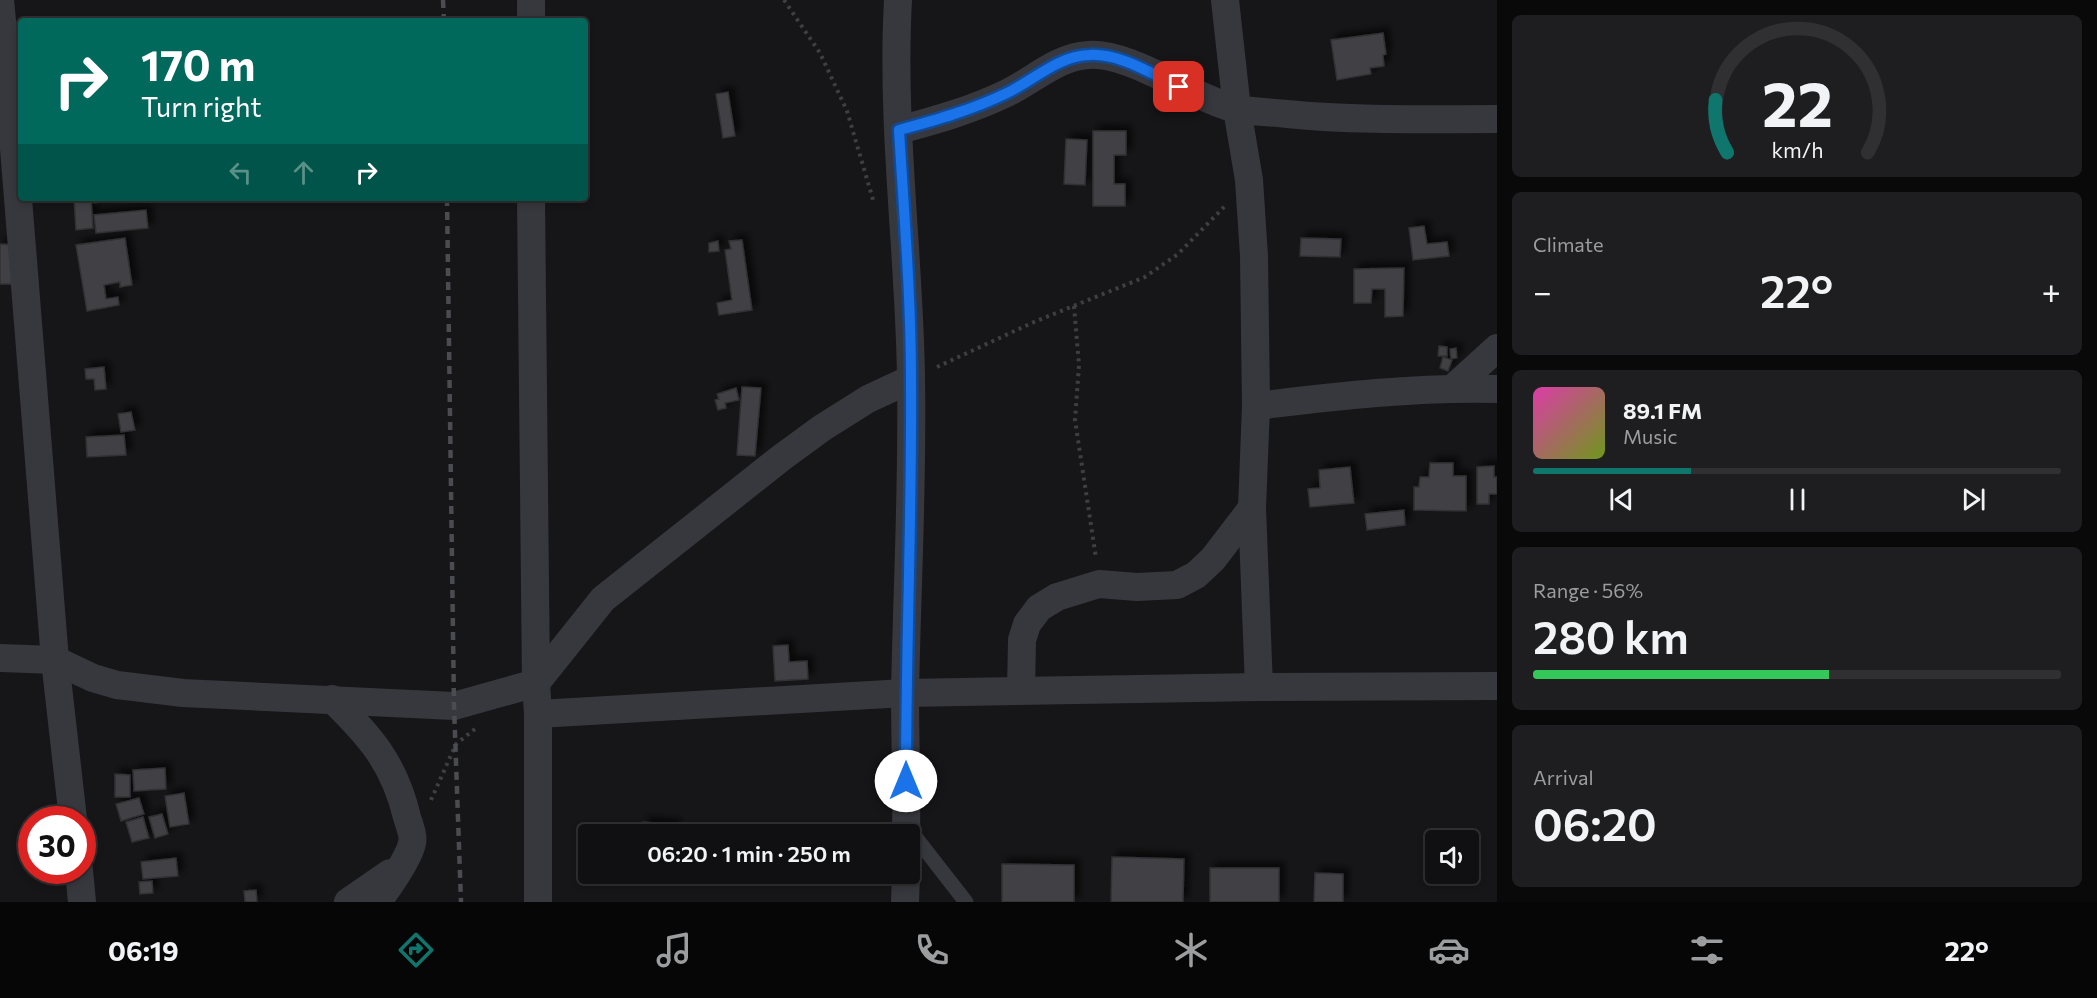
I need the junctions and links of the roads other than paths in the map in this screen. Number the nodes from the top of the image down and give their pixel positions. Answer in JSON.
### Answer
{"nodes":[{"id":1,"x":0,"y":0,"type":"edge"},
{"id":2,"x":531,"y":0,"type":"edge"},
{"id":3,"x":898,"y":0,"type":"edge"},
{"id":4,"x":1225,"y":0,"type":"edge"},
{"id":5,"x":531,"y":18,"type":"edge"},
{"id":6,"x":1237,"y":109,"type":"junction"},
{"id":7,"x":1497,"y":119,"type":"edge"},
{"id":8,"x":899,"y":130,"type":"junction"},
{"id":9,"x":18,"y":198,"type":"edge"},
{"id":10,"x":18,"y":201,"type":"edge"},
{"id":11,"x":531,"y":201,"type":"edge"},
{"id":12,"x":1497,"y":348,"type":"edge"},
{"id":13,"x":911,"y":379,"type":"junction"},
{"id":14,"x":1453,"y":388,"type":"junction"},
{"id":15,"x":1497,"y":389,"type":"edge"},
{"id":16,"x":1256,"y":406,"type":"junction"},
{"id":17,"x":1252,"y":508,"type":"junction"},
{"id":18,"x":0,"y":658,"type":"edge"},
{"id":19,"x":55,"y":660,"type":"junction"},
{"id":20,"x":536,"y":683,"type":"junction"},
{"id":21,"x":1497,"y":686,"type":"edge"},
{"id":22,"x":1259,"y":687,"type":"junction"},
{"id":23,"x":1021,"y":690,"type":"junction"},
{"id":24,"x":905,"y":693,"type":"junction"},
{"id":25,"x":332,"y":699,"type":"junction"},
{"id":26,"x":538,"y":714,"type":"junction"},
{"id":27,"x":72,"y":806,"type":"edge"},
{"id":28,"x":906,"y":824,"type":"edge"},
{"id":29,"x":920,"y":846,"type":"edge"},
{"id":30,"x":407,"y":854,"type":"junction"},
{"id":31,"x":80,"y":884,"type":"edge"},
{"id":32,"x":906,"y":884,"type":"edge"},
{"id":33,"x":82,"y":902,"type":"edge"},
{"id":34,"x":348,"y":902,"type":"edge"},
{"id":35,"x":377,"y":902,"type":"edge"},
{"id":36,"x":400,"y":902,"type":"edge"},
{"id":37,"x":538,"y":902,"type":"edge"},
{"id":38,"x":905,"y":902,"type":"edge"},
{"id":39,"x":966,"y":902,"type":"edge"}],
"edges":[{"from":1,"to":9,"type":"street"},
{"from":2,"to":5,"type":"street"},
{"from":3,"to":8,"type":"street"},
{"from":4,"to":6,"type":"street"},
{"from":6,"to":7,"type":"street"},
{"from":6,"to":8,"type":"street"},
{"from":6,"to":16,"type":"street"},
{"from":8,"to":13,"type":"street"},
{"from":10,"to":19,"type":"street"},
{"from":11,"to":20,"type":"street"},
{"from":12,"to":14,"type":"street"},
{"from":13,"to":20,"type":"street"},
{"from":13,"to":24,"type":"street"},
{"from":14,"to":15,"type":"street"},
{"from":14,"to":16,"type":"street"},
{"from":16,"to":17,"type":"street"},
{"from":17,"to":22,"type":"street"},
{"from":17,"to":23,"type":"street"},
{"from":18,"to":19,"type":"street"},
{"from":19,"to":25,"type":"street"},
{"from":19,"to":27,"type":"street"},
{"from":20,"to":25,"type":"street"},
{"from":20,"to":26,"type":"street"},
{"from":21,"to":22,"type":"street"},
{"from":22,"to":23,"type":"street"},
{"from":23,"to":24,"type":"street"},
{"from":24,"to":26,"type":"street"},
{"from":24,"to":28,"type":"street"},
{"from":25,"to":30,"type":"street"},
{"from":26,"to":37,"type":"street"},
{"from":29,"to":39,"type":"lane"},
{"from":30,"to":34,"type":"street"},
{"from":30,"to":35,"type":"street"},
{"from":30,"to":36,"type":"street"},
{"from":31,"to":33,"type":"street"},
{"from":32,"to":38,"type":"street"}]}
